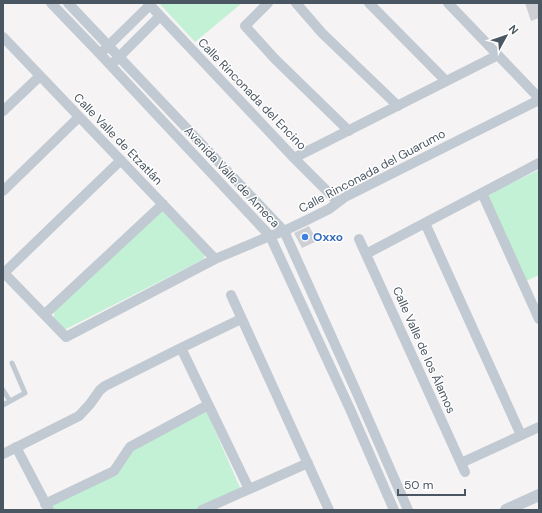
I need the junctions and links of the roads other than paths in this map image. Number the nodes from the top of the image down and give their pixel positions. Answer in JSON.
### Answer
{"nodes":[{"id":1,"x":51,"y":3,"type":"edge"},
{"id":2,"x":68,"y":3,"type":"edge"},
{"id":3,"x":268,"y":3,"type":"edge"},
{"id":4,"x":296,"y":3,"type":"edge"},
{"id":5,"x":369,"y":3,"type":"edge"},
{"id":6,"x":448,"y":3,"type":"edge"},
{"id":7,"x":149,"y":4,"type":"edge"},
{"id":8,"x":160,"y":16,"type":"junction"},
{"id":9,"x":3,"y":37,"type":"edge"},
{"id":10,"x":109,"y":46,"type":"junction"},
{"id":11,"x":100,"y":54,"type":"junction"},
{"id":12,"x":498,"y":55,"type":"junction"},
{"id":13,"x":119,"y":56,"type":"junction"},
{"id":14,"x":110,"y":65,"type":"junction"},
{"id":15,"x":40,"y":76,"type":"junction"},
{"id":16,"x":446,"y":81,"type":"junction"},
{"id":17,"x":539,"y":99,"type":"edge"},
{"id":18,"x":398,"y":106,"type":"junction"},
{"id":19,"x":3,"y":111,"type":"edge"},
{"id":20,"x":79,"y":117,"type":"junction"},
{"id":21,"x":349,"y":130,"type":"junction"},
{"id":22,"x":294,"y":158,"type":"junction"},
{"id":23,"x":121,"y":160,"type":"junction"},
{"id":24,"x":539,"y":163,"type":"edge"},
{"id":25,"x":3,"y":191,"type":"edge"},
{"id":26,"x":482,"y":193,"type":"junction"},
{"id":27,"x":338,"y":202,"type":"junction"},
{"id":28,"x":163,"y":204,"type":"junction"},
{"id":29,"x":425,"y":223,"type":"junction"},
{"id":30,"x":284,"y":231,"type":"junction"},
{"id":31,"x":270,"y":236,"type":"junction"},
{"id":32,"x":359,"y":239,"type":"dead end"},
{"id":33,"x":366,"y":254,"type":"junction"},
{"id":34,"x":215,"y":259,"type":"junction"},
{"id":35,"x":4,"y":272,"type":"edge"},
{"id":36,"x":231,"y":295,"type":"dead end"},
{"id":37,"x":45,"y":314,"type":"junction"},
{"id":38,"x":242,"y":319,"type":"junction"},
{"id":39,"x":539,"y":319,"type":"edge"},
{"id":40,"x":181,"y":348,"type":"junction"},
{"id":41,"x":12,"y":363,"type":"dead end"},
{"id":42,"x":3,"y":390,"type":"edge"},
{"id":43,"x":10,"y":401,"type":"junction"},
{"id":44,"x":3,"y":405,"type":"edge"},
{"id":45,"x":208,"y":406,"type":"junction"},
{"id":46,"x":539,"y":427,"type":"edge"},
{"id":47,"x":521,"y":435,"type":"junction"},
{"id":48,"x":16,"y":447,"type":"junction"},
{"id":49,"x":3,"y":454,"type":"edge"},
{"id":50,"x":308,"y":463,"type":"junction"},
{"id":51,"x":248,"y":489,"type":"junction"},
{"id":52,"x":539,"y":495,"type":"edge"},
{"id":53,"x":47,"y":507,"type":"edge"},
{"id":54,"x":202,"y":510,"type":"edge"},
{"id":55,"x":329,"y":510,"type":"edge"},
{"id":56,"x":394,"y":510,"type":"edge"},
{"id":57,"x":408,"y":510,"type":"edge"},
{"id":58,"x":506,"y":510,"type":"edge"}],
"edges":[{"from":1,"to":11,"type":"street","name":"Avenida Valle de Ameca"},
{"from":2,"to":10,"type":"street","name":"Avenida Valle de Ameca"},
{"from":3,"to":21,"type":"street"},
{"from":4,"to":18,"type":"street"},
{"from":5,"to":16,"type":"street"},
{"from":6,"to":12,"type":"street"},
{"from":7,"to":8,"type":"street","name":"Calle Rinconada del Encino"},
{"from":7,"to":10,"type":"street"},
{"from":8,"to":13,"type":"street"},
{"from":8,"to":22,"type":"street","name":"Calle Rinconada del Encino"},
{"from":9,"to":15,"type":"street","name":"Calle Valle de Etzatlán"},
{"from":10,"to":11,"type":"street"},
{"from":10,"to":13,"type":"street","name":"Avenida Valle de Ameca"},
{"from":11,"to":14,"type":"street","name":"Avenida Valle de Ameca"},
{"from":12,"to":16,"type":"street"},
{"from":12,"to":17,"type":"street"},
{"from":13,"to":14,"type":"street"},
{"from":13,"to":30,"type":"street","name":"Avenida Valle de Ameca"},
{"from":14,"to":31,"type":"street","name":"Avenida Valle de Ameca"},
{"from":15,"to":19,"type":"street"},
{"from":15,"to":20,"type":"street","name":"Calle Valle de Etzatlán"},
{"from":16,"to":18,"type":"street"},
{"from":17,"to":27,"type":"street","name":"Calle Rinconada del Guarumo"},
{"from":18,"to":21,"type":"street"},
{"from":20,"to":23,"type":"street","name":"Calle Valle de Etzatlán"},
{"from":20,"to":25,"type":"street"},
{"from":21,"to":22,"type":"street"},
{"from":22,"to":27,"type":"street","name":"Calle Rinconada del Encino"},
{"from":23,"to":28,"type":"street","name":"Calle Valle de Etzatlán"},
{"from":23,"to":35,"type":"street"},
{"from":24,"to":26,"type":"street"},
{"from":26,"to":29,"type":"street"},
{"from":26,"to":39,"type":"street"},
{"from":27,"to":30,"type":"street","name":"Calle Rinconada del Guarumo"},
{"from":28,"to":34,"type":"street","name":"Calle Valle de Etzatlán"},
{"from":28,"to":37,"type":"street"},
{"from":29,"to":33,"type":"street"},
{"from":29,"to":47,"type":"street"},
{"from":30,"to":31,"type":"street","name":"Calle Rinconada del Guarumo"},
{"from":30,"to":57,"type":"street","name":"Avenida Valle de Ameca"},
{"from":31,"to":34,"type":"street","name":"Calle Rinconada del Guarumo"},
{"from":31,"to":56,"type":"street","name":"Avenida Valle de Ameca"},
{"from":32,"to":33,"type":"street","name":"Calle Valle de los Álamos"},
{"from":33,"to":47,"type":"street","name":"Calle Valle de los Álamos"},
{"from":34,"to":37,"type":"street","name":"Calle Rinconada del Guarumo"},
{"from":35,"to":37,"type":"street"},
{"from":36,"to":38,"type":"street"},
{"from":38,"to":40,"type":"street"},
{"from":38,"to":50,"type":"street"},
{"from":40,"to":45,"type":"street"},
{"from":40,"to":48,"type":"street"},
{"from":41,"to":43,"type":"lane"},
{"from":42,"to":43,"type":"lane"},
{"from":43,"to":44,"type":"lane"},
{"from":45,"to":51,"type":"street"},
{"from":45,"to":53,"type":"street"},
{"from":46,"to":47,"type":"street"},
{"from":48,"to":49,"type":"street"},
{"from":48,"to":53,"type":"street"},
{"from":50,"to":51,"type":"street"},
{"from":50,"to":55,"type":"street"},
{"from":51,"to":54,"type":"street"},
{"from":52,"to":58,"type":"street"}]}
